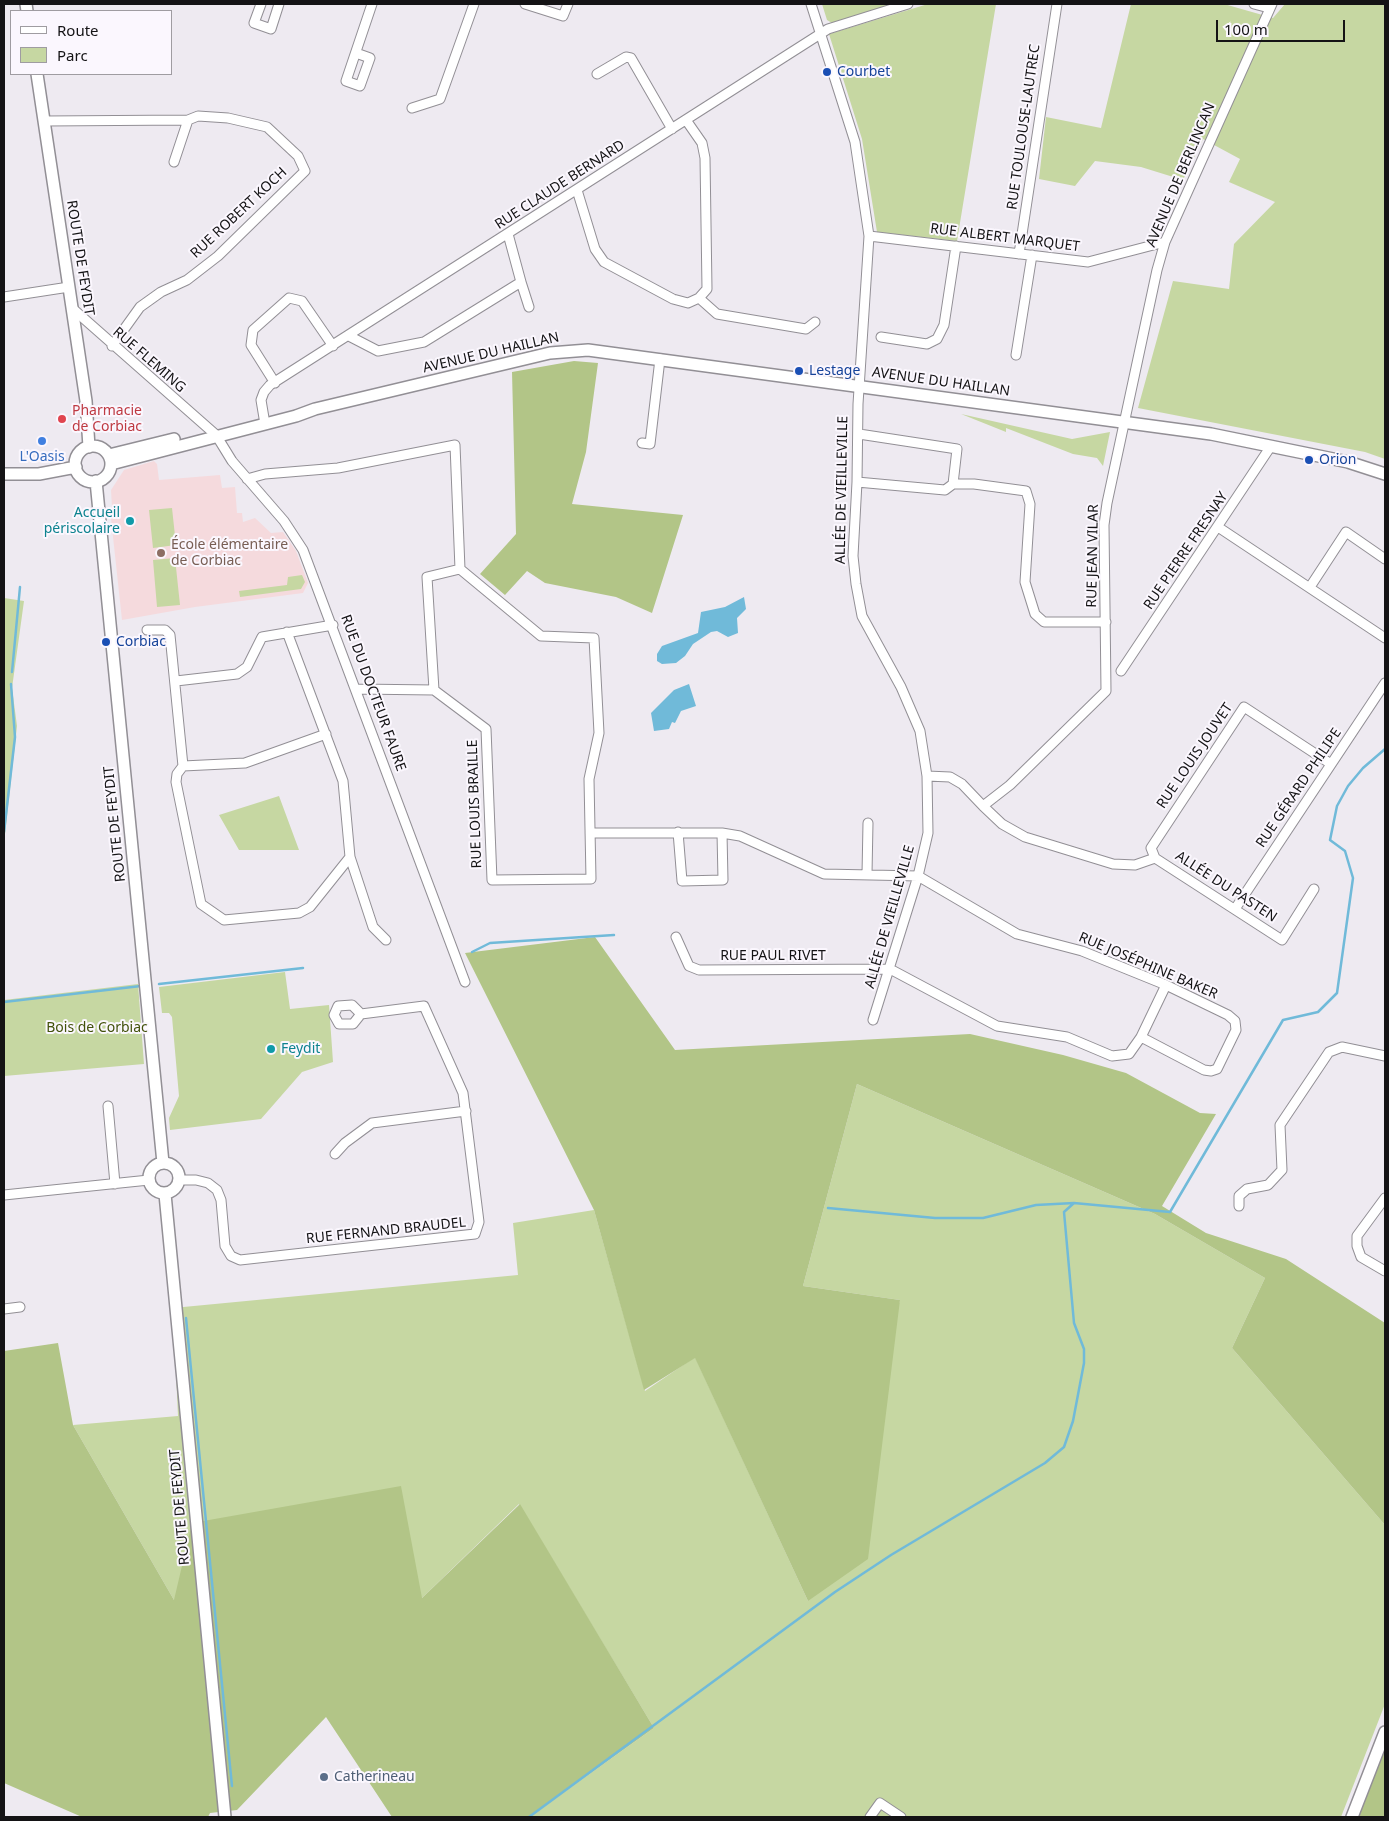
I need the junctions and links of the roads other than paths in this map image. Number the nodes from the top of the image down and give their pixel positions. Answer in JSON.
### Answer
{"nodes":[{"id":1,"x":261,"y":4,"type":"edge"},
{"id":2,"x":279,"y":4,"type":"edge"},
{"id":3,"x":372,"y":4,"type":"edge"},
{"id":4,"x":474,"y":4,"type":"edge"},
{"id":5,"x":525,"y":4,"type":"edge"},
{"id":6,"x":568,"y":4,"type":"edge"},
{"id":7,"x":811,"y":4,"type":"edge"},
{"id":8,"x":908,"y":4,"type":"edge"},
{"id":9,"x":1056,"y":4,"type":"edge"},
{"id":10,"x":1254,"y":4,"type":"edge"},
{"id":11,"x":1270,"y":6,"type":"edge"},
{"id":12,"x":821,"y":34,"type":"junction"},
{"id":13,"x":356,"y":53,"type":"dead end"},
{"id":14,"x":597,"y":74,"type":"dead end"},
{"id":15,"x":37,"y":75,"type":"edge"},
{"id":16,"x":412,"y":108,"type":"dead end"},
{"id":17,"x":188,"y":120,"type":"junction"},
{"id":18,"x":686,"y":120,"type":"junction"},
{"id":19,"x":45,"y":121,"type":"junction"},
{"id":20,"x":672,"y":129,"type":"junction"},
{"id":21,"x":174,"y":162,"type":"dead end"},
{"id":22,"x":577,"y":190,"type":"junction"},
{"id":23,"x":508,"y":234,"type":"junction"},
{"id":24,"x":869,"y":236,"type":"junction"},
{"id":25,"x":1165,"y":242,"type":"junction"},
{"id":26,"x":956,"y":246,"type":"junction"},
{"id":27,"x":1020,"y":254,"type":"junction"},
{"id":28,"x":1032,"y":256,"type":"junction"},
{"id":29,"x":521,"y":282,"type":"junction"},
{"id":30,"x":69,"y":286,"type":"junction"},
{"id":31,"x":4,"y":298,"type":"edge"},
{"id":32,"x":699,"y":298,"type":"junction"},
{"id":33,"x":529,"y":308,"type":"dead end"},
{"id":34,"x":73,"y":309,"type":"junction"},
{"id":35,"x":815,"y":322,"type":"dead end"},
{"id":36,"x":349,"y":336,"type":"junction"},
{"id":37,"x":881,"y":337,"type":"dead end"},
{"id":38,"x":112,"y":346,"type":"junction"},
{"id":39,"x":333,"y":346,"type":"junction"},
{"id":40,"x":1016,"y":355,"type":"dead end"},
{"id":41,"x":660,"y":359,"type":"junction"},
{"id":42,"x":275,"y":383,"type":"junction"},
{"id":43,"x":859,"y":386,"type":"junction"},
{"id":44,"x":264,"y":420,"type":"junction"},
{"id":45,"x":1124,"y":422,"type":"junction"},
{"id":46,"x":213,"y":433,"type":"junction"},
{"id":47,"x":859,"y":434,"type":"junction"},
{"id":48,"x":642,"y":443,"type":"dead end"},
{"id":49,"x":89,"y":446,"type":"junction"},
{"id":50,"x":1271,"y":446,"type":"junction"},
{"id":51,"x":110,"y":460,"type":"junction"},
{"id":52,"x":76,"y":467,"type":"junction"},
{"id":53,"x":4,"y":474,"type":"edge"},
{"id":54,"x":1385,"y":474,"type":"edge"},
{"id":55,"x":247,"y":479,"type":"junction"},
{"id":56,"x":96,"y":482,"type":"junction"},
{"id":57,"x":857,"y":482,"type":"junction"},
{"id":58,"x":953,"y":484,"type":"junction"},
{"id":59,"x":1218,"y":527,"type":"junction"},
{"id":60,"x":1385,"y":559,"type":"edge"},
{"id":61,"x":460,"y":568,"type":"junction"},
{"id":62,"x":1310,"y":587,"type":"junction"},
{"id":63,"x":1106,"y":622,"type":"junction"},
{"id":64,"x":333,"y":625,"type":"junction"},
{"id":65,"x":147,"y":630,"type":"dead end"},
{"id":66,"x":287,"y":632,"type":"junction"},
{"id":67,"x":1385,"y":638,"type":"edge"},
{"id":68,"x":1121,"y":671,"type":"dead end"},
{"id":69,"x":176,"y":680,"type":"junction"},
{"id":70,"x":1385,"y":683,"type":"edge"},
{"id":71,"x":356,"y":689,"type":"junction"},
{"id":72,"x":434,"y":690,"type":"junction"},
{"id":73,"x":326,"y":734,"type":"junction"},
{"id":74,"x":1331,"y":764,"type":"junction"},
{"id":75,"x":183,"y":766,"type":"junction"},
{"id":76,"x":926,"y":776,"type":"junction"},
{"id":77,"x":983,"y":806,"type":"junction"},
{"id":78,"x":868,"y":823,"type":"dead end"},
{"id":79,"x":678,"y":832,"type":"junction"},
{"id":80,"x":590,"y":833,"type":"junction"},
{"id":81,"x":722,"y":833,"type":"junction"},
{"id":82,"x":350,"y":857,"type":"junction"},
{"id":83,"x":1155,"y":858,"type":"junction"},
{"id":84,"x":868,"y":874,"type":"junction"},
{"id":85,"x":918,"y":876,"type":"junction"},
{"id":86,"x":1314,"y":889,"type":"dead end"},
{"id":87,"x":1235,"y":909,"type":"junction"},
{"id":88,"x":676,"y":937,"type":"dead end"},
{"id":89,"x":386,"y":940,"type":"dead end"},
{"id":90,"x":890,"y":969,"type":"junction"},
{"id":91,"x":465,"y":982,"type":"dead end"},
{"id":92,"x":1166,"y":985,"type":"junction"},
{"id":93,"x":361,"y":1014,"type":"dead end"},
{"id":94,"x":873,"y":1020,"type":"dead end"},
{"id":95,"x":1141,"y":1036,"type":"junction"},
{"id":96,"x":1385,"y":1056,"type":"edge"},
{"id":97,"x":108,"y":1106,"type":"dead end"},
{"id":98,"x":466,"y":1111,"type":"junction"},
{"id":99,"x":335,"y":1154,"type":"dead end"},
{"id":100,"x":162,"y":1163,"type":"junction"},
{"id":101,"x":149,"y":1180,"type":"junction"},
{"id":102,"x":180,"y":1180,"type":"junction"},
{"id":103,"x":115,"y":1184,"type":"junction"},
{"id":104,"x":165,"y":1194,"type":"junction"},
{"id":105,"x":4,"y":1195,"type":"edge"},
{"id":106,"x":1385,"y":1198,"type":"edge"},
{"id":107,"x":1239,"y":1206,"type":"dead end"},
{"id":108,"x":1385,"y":1270,"type":"edge"},
{"id":109,"x":20,"y":1307,"type":"dead end"},
{"id":110,"x":4,"y":1309,"type":"edge"},
{"id":111,"x":1385,"y":1732,"type":"edge"},
{"id":112,"x":224,"y":1817,"type":"edge"},
{"id":113,"x":870,"y":1817,"type":"edge"},
{"id":114,"x":901,"y":1817,"type":"edge"},
{"id":115,"x":1352,"y":1817,"type":"edge"}],
"edges":[{"from":1,"to":2,"type":"street"},
{"from":3,"to":13,"type":"street"},
{"from":4,"to":16,"type":"street"},
{"from":5,"to":6,"type":"street"},
{"from":7,"to":12,"type":"street","name":"ALLÉE DE VIEILLEVILLE"},
{"from":8,"to":12,"type":"street","name":"RUE CLAUDE BERNARD"},
{"from":9,"to":27,"type":"street","name":"RUE TOULOUSE-LAUTREC"},
{"from":10,"to":11,"type":"street"},
{"from":11,"to":25,"type":"street","name":"AVENUE DE BERLINCAN"},
{"from":12,"to":18,"type":"street","name":"RUE CLAUDE BERNARD"},
{"from":12,"to":24,"type":"street","name":"ALLÉE DE VIEILLEVILLE"},
{"from":14,"to":20,"type":"street"},
{"from":15,"to":19,"type":"street","name":"ROUTE DE FEYDIT"},
{"from":17,"to":19,"type":"street","name":"RUE ROBERT KOCH"},
{"from":17,"to":21,"type":"street"},
{"from":17,"to":38,"type":"street","name":"RUE ROBERT KOCH"},
{"from":18,"to":20,"type":"street","name":"RUE CLAUDE BERNARD"},
{"from":18,"to":32,"type":"street"},
{"from":19,"to":30,"type":"street","name":"ROUTE DE FEYDIT"},
{"from":20,"to":22,"type":"street","name":"RUE CLAUDE BERNARD"},
{"from":22,"to":23,"type":"street","name":"RUE CLAUDE BERNARD"},
{"from":22,"to":32,"type":"street"},
{"from":23,"to":29,"type":"street"},
{"from":23,"to":36,"type":"street","name":"RUE CLAUDE BERNARD"},
{"from":24,"to":26,"type":"street","name":"RUE ALBERT MARQUET"},
{"from":24,"to":43,"type":"street","name":"ALLÉE DE VIEILLEVILLE"},
{"from":25,"to":28,"type":"street","name":"RUE ALBERT MARQUET"},
{"from":25,"to":45,"type":"street","name":"AVENUE DE BERLINCAN"},
{"from":26,"to":27,"type":"street","name":"RUE ALBERT MARQUET"},
{"from":26,"to":37,"type":"street"},
{"from":27,"to":28,"type":"street","name":"RUE ALBERT MARQUET"},
{"from":28,"to":40,"type":"street"},
{"from":29,"to":33,"type":"street"},
{"from":29,"to":36,"type":"street"},
{"from":30,"to":31,"type":"street"},
{"from":30,"to":34,"type":"street","name":"ROUTE DE FEYDIT"},
{"from":32,"to":35,"type":"street"},
{"from":34,"to":38,"type":"street","name":"RUE FLEMING"},
{"from":34,"to":49,"type":"street","name":"ROUTE DE FEYDIT"},
{"from":36,"to":39,"type":"street","name":"RUE CLAUDE BERNARD"},
{"from":38,"to":46,"type":"street","name":"RUE FLEMING"},
{"from":39,"to":42,"type":"street","name":"RUE CLAUDE BERNARD"},
{"from":39,"to":42,"type":"street"},
{"from":41,"to":43,"type":"street","name":"AVENUE DU HAILLAN"},
{"from":41,"to":44,"type":"street","name":"AVENUE DU HAILLAN"},
{"from":41,"to":48,"type":"street"},
{"from":42,"to":44,"type":"street","name":"RUE CLAUDE BERNARD"},
{"from":43,"to":45,"type":"street","name":"AVENUE DU HAILLAN"},
{"from":43,"to":47,"type":"street","name":"ALLÉE DE VIEILLEVILLE"},
{"from":44,"to":46,"type":"street","name":"AVENUE DU HAILLAN"},
{"from":45,"to":50,"type":"street","name":"AVENUE DU HAILLAN"},
{"from":45,"to":63,"type":"street","name":"RUE JEAN VILAR"},
{"from":46,"to":51,"type":"street","name":"AVENUE DU HAILLAN"},
{"from":46,"to":55,"type":"street","name":"RUE DU DOCTEUR FAURE"},
{"from":47,"to":57,"type":"street","name":"ALLÉE DE VIEILLEVILLE"},
{"from":47,"to":58,"type":"street"},
{"from":49,"to":51,"type":"street"},
{"from":49,"to":52,"type":"street"},
{"from":50,"to":54,"type":"street","name":"AVENUE DU HAILLAN"},
{"from":50,"to":59,"type":"street","name":"RUE PIERRE FRESNAY"},
{"from":51,"to":56,"type":"street"},
{"from":52,"to":53,"type":"street"},
{"from":52,"to":56,"type":"street"},
{"from":55,"to":61,"type":"street"},
{"from":55,"to":64,"type":"street","name":"RUE DU DOCTEUR FAURE"},
{"from":56,"to":100,"type":"street","name":"ROUTE DE FEYDIT"},
{"from":57,"to":58,"type":"street"},
{"from":57,"to":76,"type":"street","name":"ALLÉE DE VIEILLEVILLE"},
{"from":58,"to":63,"type":"street"},
{"from":59,"to":62,"type":"street"},
{"from":59,"to":68,"type":"street","name":"RUE PIERRE FRESNAY"},
{"from":60,"to":62,"type":"street"},
{"from":61,"to":72,"type":"street"},
{"from":61,"to":80,"type":"street","name":"RUE LOUIS BRAILLE"},
{"from":62,"to":67,"type":"street"},
{"from":63,"to":77,"type":"street","name":"RUE JEAN VILAR"},
{"from":64,"to":66,"type":"street"},
{"from":64,"to":71,"type":"street","name":"RUE DU DOCTEUR FAURE"},
{"from":65,"to":69,"type":"street"},
{"from":66,"to":69,"type":"street"},
{"from":66,"to":73,"type":"street"},
{"from":69,"to":75,"type":"street"},
{"from":70,"to":74,"type":"street","name":"RUE GÉRARD PHILIPE"},
{"from":71,"to":72,"type":"street"},
{"from":71,"to":91,"type":"street","name":"RUE DU DOCTEUR FAURE"},
{"from":72,"to":80,"type":"street","name":"RUE LOUIS BRAILLE"},
{"from":73,"to":75,"type":"street"},
{"from":73,"to":82,"type":"street"},
{"from":74,"to":83,"type":"street","name":"RUE LOUIS JOUVET"},
{"from":74,"to":87,"type":"street","name":"RUE GÉRARD PHILIPE"},
{"from":75,"to":82,"type":"street"},
{"from":76,"to":77,"type":"street"},
{"from":76,"to":85,"type":"street","name":"ALLÉE DE VIEILLEVILLE"},
{"from":77,"to":83,"type":"street"},
{"from":78,"to":84,"type":"street"},
{"from":79,"to":80,"type":"street"},
{"from":79,"to":81,"type":"street"},
{"from":79,"to":81,"type":"street"},
{"from":81,"to":84,"type":"street"},
{"from":82,"to":89,"type":"street"},
{"from":83,"to":87,"type":"street","name":"ALLÉE DU PASTEN"},
{"from":84,"to":85,"type":"street"},
{"from":85,"to":90,"type":"street","name":"ALLÉE DE VIEILLEVILLE"},
{"from":85,"to":92,"type":"street","name":"RUE JOSÉPHINE BAKER"},
{"from":86,"to":87,"type":"street","name":"ALLÉE DU PASTEN"},
{"from":88,"to":90,"type":"street","name":"RUE PAUL RIVET"},
{"from":90,"to":94,"type":"street","name":"ALLÉE DE VIEILLEVILLE"},
{"from":90,"to":95,"type":"street"},
{"from":92,"to":95,"type":"street"},
{"from":92,"to":95,"type":"street","name":"RUE JOSÉPHINE BAKER"},
{"from":93,"to":98,"type":"street","name":"RUE FERNAND BRAUDEL"},
{"from":96,"to":107,"type":"street"},
{"from":97,"to":103,"type":"street"},
{"from":98,"to":99,"type":"street"},
{"from":98,"to":102,"type":"street","name":"RUE FERNAND BRAUDEL"},
{"from":100,"to":101,"type":"street"},
{"from":100,"to":102,"type":"street"},
{"from":101,"to":103,"type":"street"},
{"from":101,"to":104,"type":"street"},
{"from":102,"to":104,"type":"street"},
{"from":103,"to":105,"type":"street"},
{"from":104,"to":112,"type":"street","name":"ROUTE DE FEYDIT"},
{"from":106,"to":108,"type":"street"},
{"from":109,"to":110,"type":"street"},
{"from":111,"to":115,"type":"street"},
{"from":113,"to":114,"type":"street"}]}
